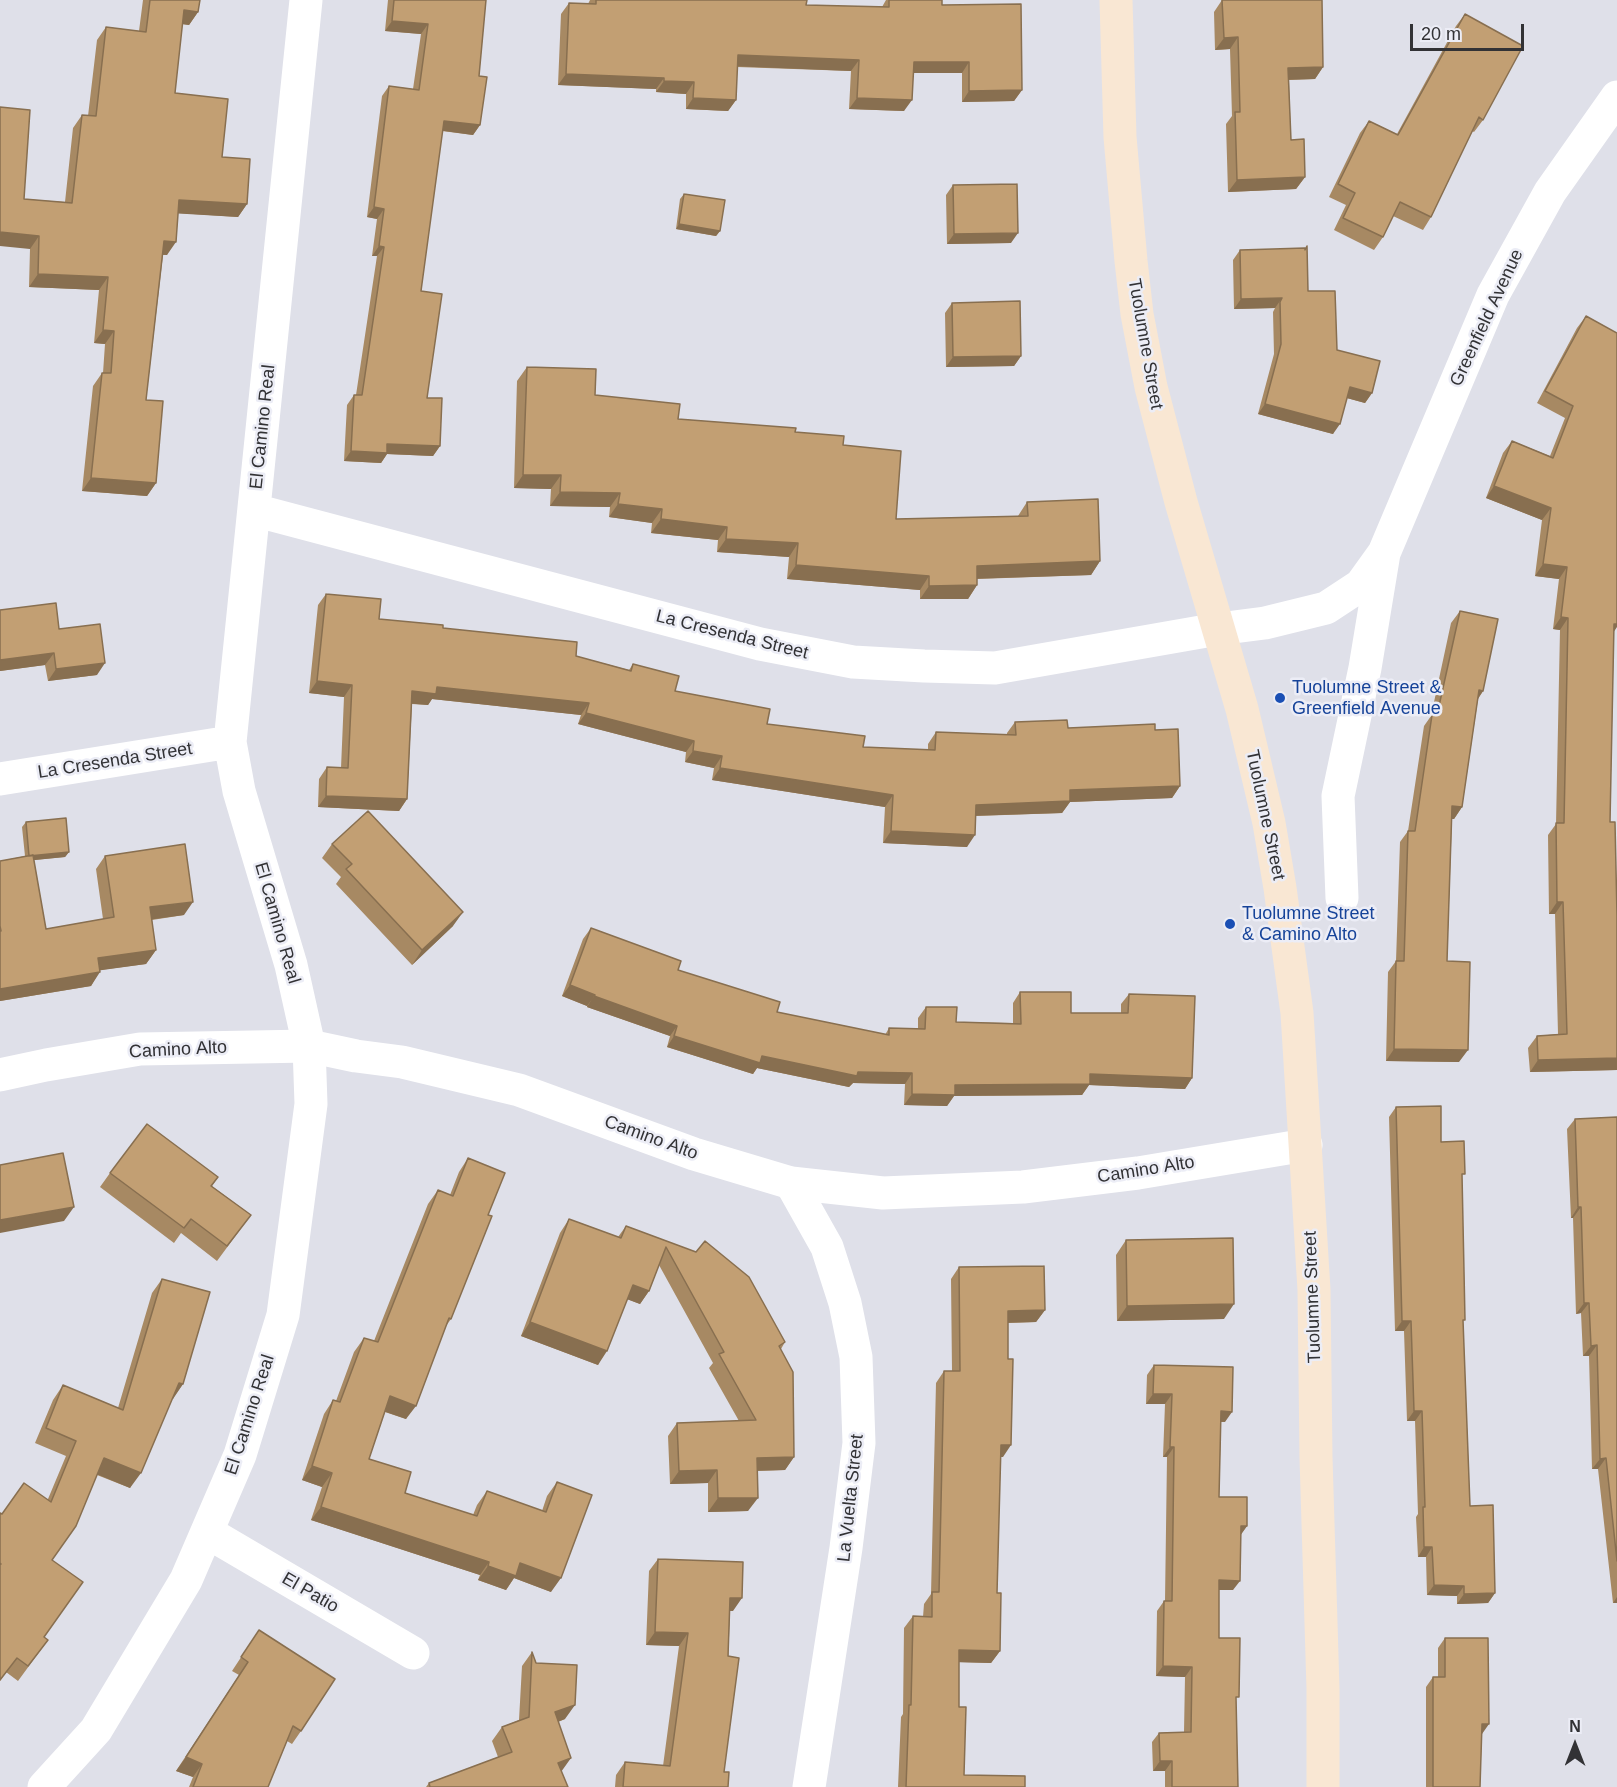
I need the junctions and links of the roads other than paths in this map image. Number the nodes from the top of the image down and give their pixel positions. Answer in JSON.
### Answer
{"nodes":[{"id":1,"x":306,"y":0,"type":"edge"},
{"id":2,"x":1116,"y":0,"type":"edge"},
{"id":3,"x":1617,"y":97,"type":"edge"},
{"id":4,"x":255,"y":510,"type":"junction"},
{"id":5,"x":1384,"y":554,"type":"junction"},
{"id":6,"x":1218,"y":629,"type":"junction"},
{"id":7,"x":230,"y":742,"type":"junction"},
{"id":8,"x":0,"y":779,"type":"edge"},
{"id":9,"x":1342,"y":898,"type":"dead end"},
{"id":10,"x":309,"y":1046,"type":"junction"},
{"id":11,"x":0,"y":1075,"type":"edge"},
{"id":12,"x":1306,"y":1145,"type":"junction"},
{"id":13,"x":791,"y":1183,"type":"junction"},
{"id":14,"x":207,"y":1532,"type":"junction"},
{"id":15,"x":413,"y":1653,"type":"dead end"},
{"id":16,"x":45,"y":1787,"type":"edge"},
{"id":17,"x":809,"y":1787,"type":"edge"},
{"id":18,"x":1323,"y":1787,"type":"edge"}],
"edges":[{"from":1,"to":4,"type":"street","name":"El Camino Real"},
{"from":2,"to":6,"type":"main road","name":"Tuolumne Street"},
{"from":3,"to":5,"type":"street","name":"Greenfield Avenue"},
{"from":4,"to":6,"type":"street","name":"La Cresenda Street"},
{"from":4,"to":7,"type":"street","name":"El Camino Real"},
{"from":5,"to":6,"type":"street","name":"Greenfield Avenue"},
{"from":5,"to":9,"type":"street","name":"Greenfield Avenue"},
{"from":6,"to":12,"type":"main road","name":"Tuolumne Street"},
{"from":7,"to":8,"type":"street","name":"La Cresenda Street"},
{"from":7,"to":10,"type":"street","name":"El Camino Real"},
{"from":10,"to":11,"type":"street","name":"Camino Alto"},
{"from":10,"to":13,"type":"street","name":"Camino Alto"},
{"from":10,"to":14,"type":"street","name":"El Camino Real"},
{"from":12,"to":13,"type":"street","name":"Camino Alto"},
{"from":12,"to":18,"type":"main road","name":"Tuolumne Street"},
{"from":13,"to":17,"type":"street","name":"La Vuelta Street"},
{"from":14,"to":15,"type":"street","name":"El Patio"},
{"from":14,"to":16,"type":"street","name":"El Camino Real"}]}
